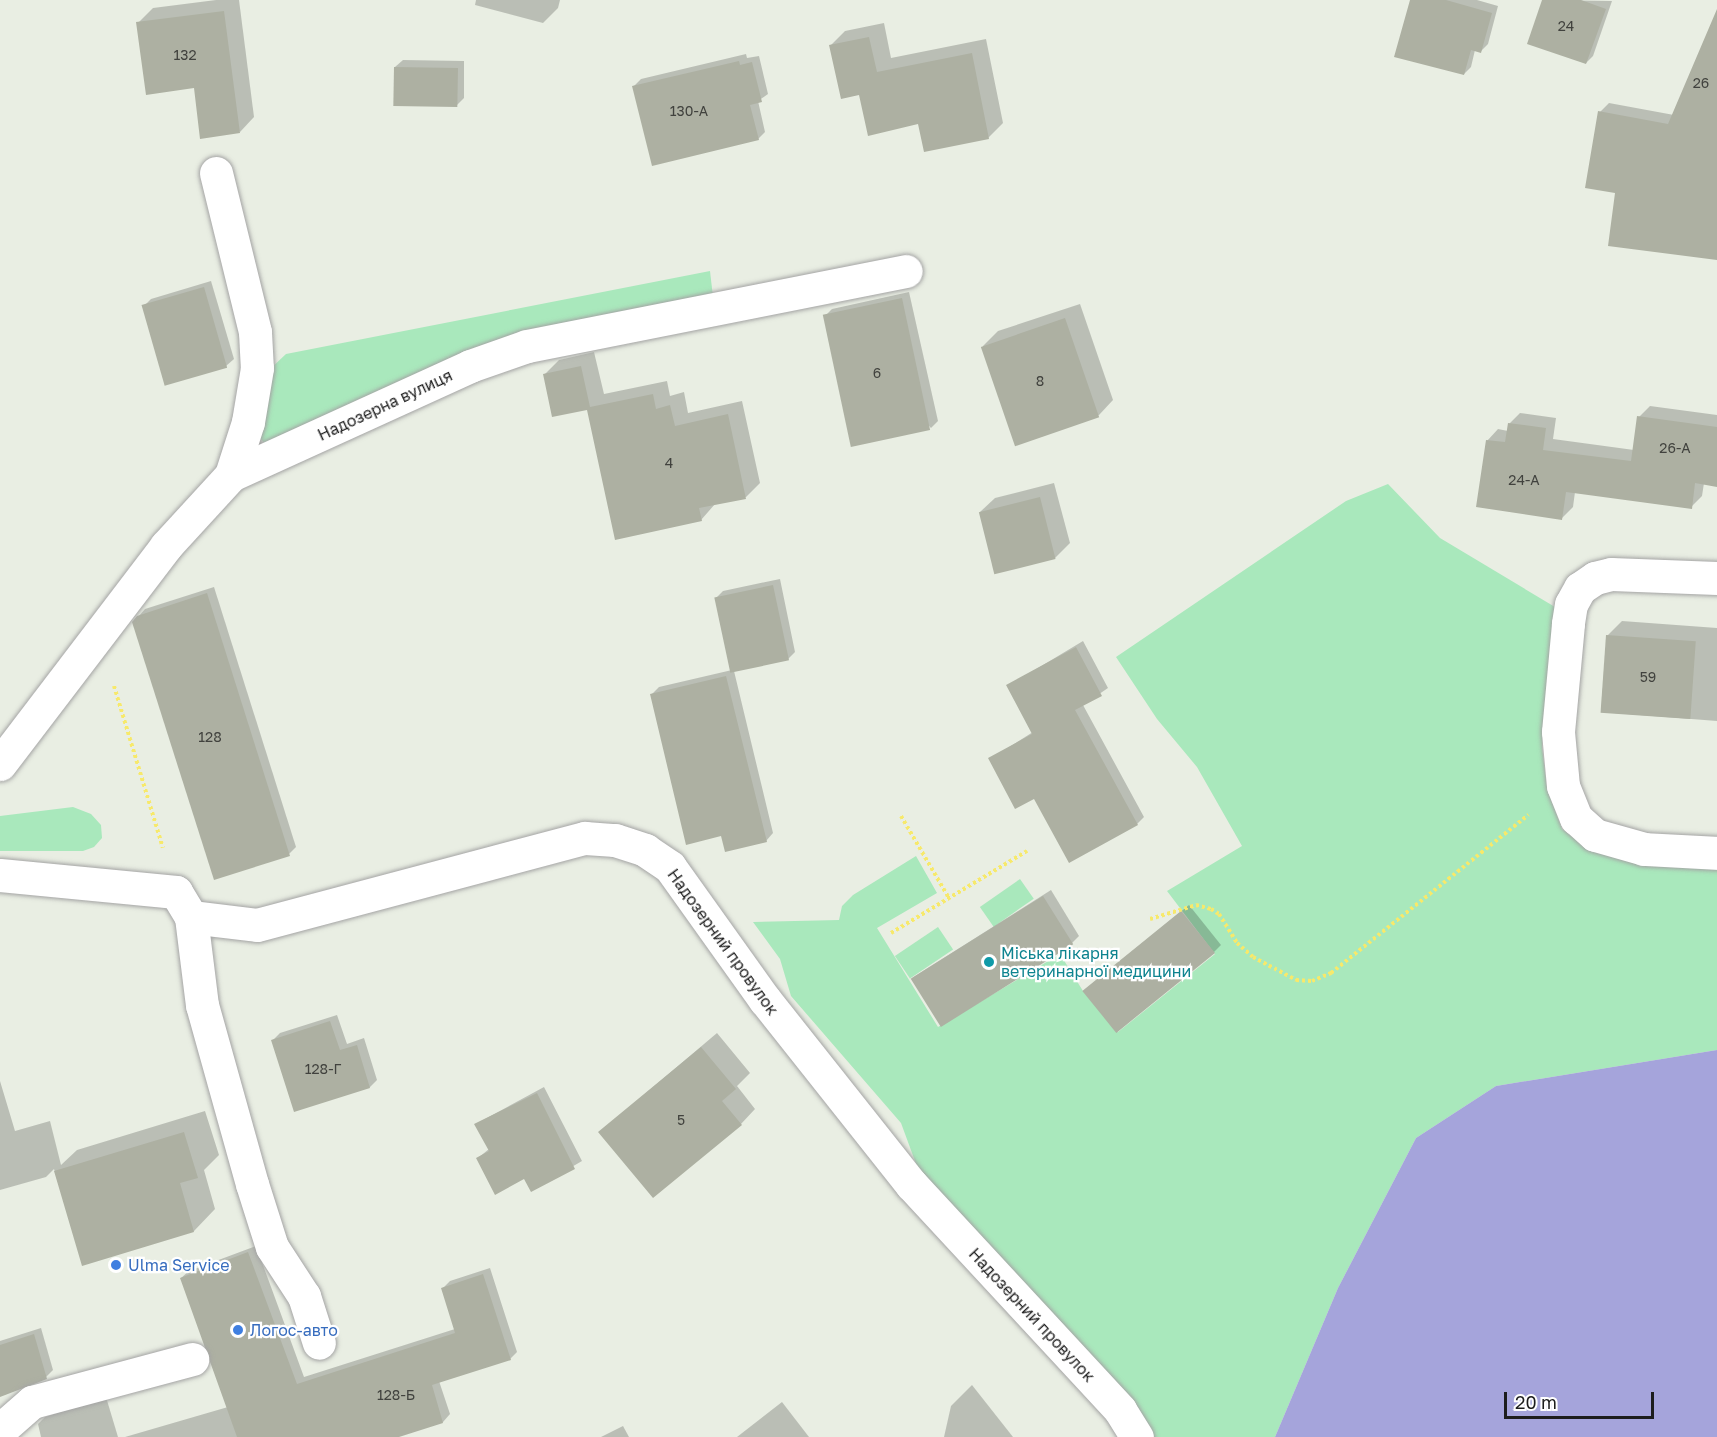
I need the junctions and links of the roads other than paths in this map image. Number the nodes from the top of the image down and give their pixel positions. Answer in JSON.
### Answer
{"nodes":[{"id":1,"x":216,"y":173,"type":"dead end"},
{"id":2,"x":906,"y":272,"type":"dead end"},
{"id":3,"x":231,"y":475,"type":"junction"},
{"id":4,"x":1717,"y":578,"type":"edge"},
{"id":5,"x":0,"y":764,"type":"edge"},
{"id":6,"x":1717,"y":853,"type":"edge"},
{"id":7,"x":0,"y":876,"type":"edge"},
{"id":8,"x":183,"y":905,"type":"junction"},
{"id":9,"x":319,"y":1343,"type":"dead end"},
{"id":10,"x":192,"y":1359,"type":"dead end"},
{"id":11,"x":0,"y":1430,"type":"edge"},
{"id":12,"x":1137,"y":1437,"type":"edge"}],
"edges":[{"from":1,"to":3,"type":"street"},
{"from":2,"to":3,"type":"street","name":"Надозерна вулиця"},
{"from":3,"to":5,"type":"street","name":"Надозерна вулиця"},
{"from":4,"to":6,"type":"street"},
{"from":7,"to":8,"type":"street","name":"Надозерний провулок"},
{"from":8,"to":9,"type":"street"},
{"from":8,"to":12,"type":"street","name":"Надозерний провулок"},
{"from":10,"to":11,"type":"street"}]}
